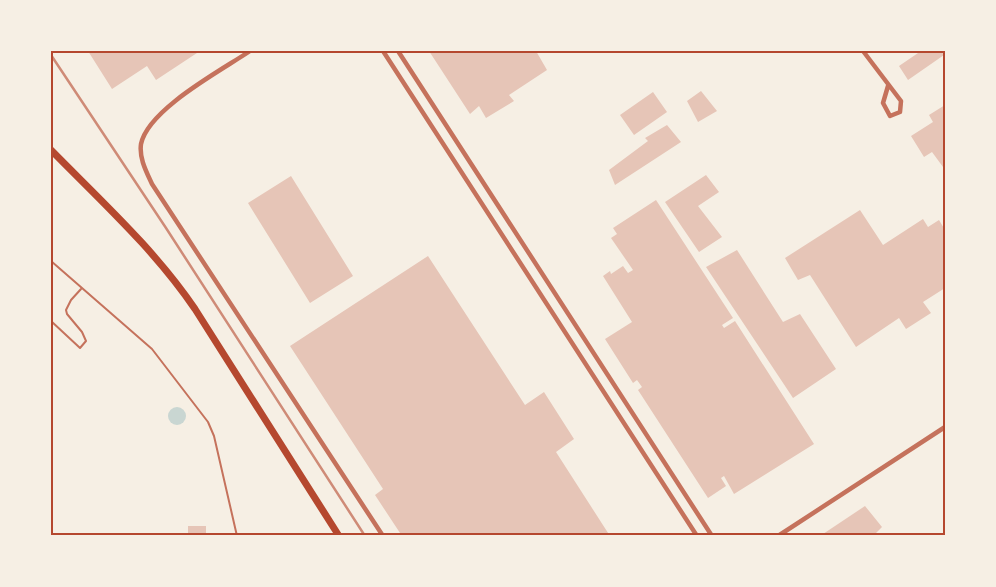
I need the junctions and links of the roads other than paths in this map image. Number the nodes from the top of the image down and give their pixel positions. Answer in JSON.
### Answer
{"nodes":[{"id":1,"x":250,"y":51,"type":"edge"},
{"id":2,"x":384,"y":51,"type":"edge"},
{"id":3,"x":398,"y":51,"type":"edge"},
{"id":4,"x":863,"y":51,"type":"edge"},
{"id":5,"x":888,"y":86,"type":"junction"},
{"id":6,"x":51,"y":150,"type":"edge"},
{"id":7,"x":51,"y":262,"type":"edge"},
{"id":8,"x":81,"y":288,"type":"junction"},
{"id":9,"x":51,"y":321,"type":"edge"},
{"id":10,"x":945,"y":427,"type":"edge"},
{"id":11,"x":237,"y":536,"type":"edge"},
{"id":12,"x":339,"y":536,"type":"edge"},
{"id":13,"x":383,"y":536,"type":"edge"},
{"id":14,"x":697,"y":536,"type":"edge"},
{"id":15,"x":712,"y":536,"type":"edge"},
{"id":16,"x":778,"y":536,"type":"edge"}],
"edges":[{"from":1,"to":13,"type":"street"},
{"from":2,"to":14,"type":"street"},
{"from":3,"to":15,"type":"street"},
{"from":4,"to":5,"type":"street"},
{"from":5,"to":5,"type":"street"},
{"from":6,"to":12,"type":"main road"},
{"from":7,"to":8,"type":"lane"},
{"from":8,"to":9,"type":"lane"},
{"from":8,"to":11,"type":"lane"},
{"from":10,"to":16,"type":"street"}]}
